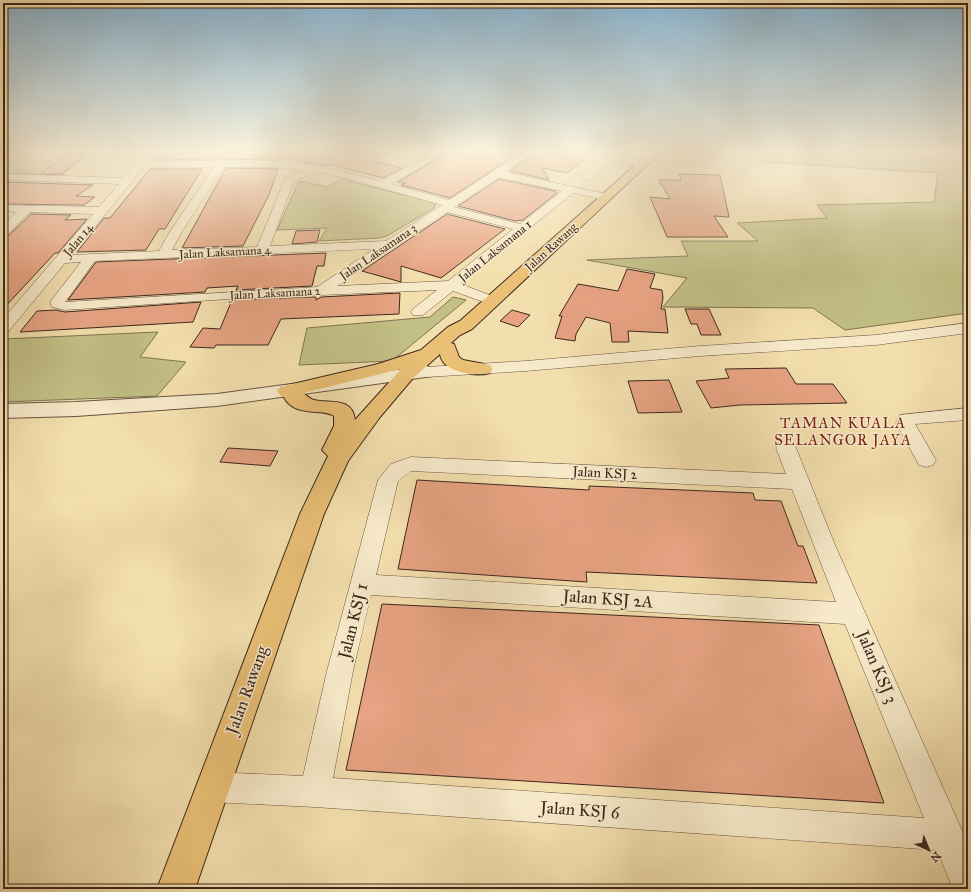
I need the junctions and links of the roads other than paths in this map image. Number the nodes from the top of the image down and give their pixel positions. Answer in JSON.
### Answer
{"nodes":[{"id":1,"x":117,"y":192,"type":"edge"},
{"id":2,"x":203,"y":192,"type":"edge"},
{"id":3,"x":285,"y":192,"type":"edge"},
{"id":4,"x":402,"y":192,"type":"edge"},
{"id":5,"x":469,"y":192,"type":"edge"},
{"id":6,"x":568,"y":192,"type":"edge"},
{"id":7,"x":582,"y":192,"type":"edge"},
{"id":8,"x":612,"y":192,"type":"edge"},
{"id":9,"x":606,"y":197,"type":"junction"},
{"id":10,"x":448,"y":206,"type":"junction"},
{"id":11,"x":3,"y":208,"type":"edge"},
{"id":12,"x":27,"y":209,"type":"junction"},
{"id":13,"x":102,"y":211,"type":"junction"},
{"id":14,"x":522,"y":228,"type":"junction"},
{"id":15,"x":3,"y":232,"type":"edge"},
{"id":16,"x":389,"y":245,"type":"junction"},
{"id":17,"x":262,"y":250,"type":"junction"},
{"id":18,"x":164,"y":255,"type":"junction"},
{"id":19,"x":91,"y":258,"type":"junction"},
{"id":20,"x":61,"y":259,"type":"junction"},
{"id":21,"x":451,"y":285,"type":"junction"},
{"id":22,"x":320,"y":291,"type":"junction"},
{"id":23,"x":492,"y":301,"type":"junction"},
{"id":24,"x":418,"y":312,"type":"dead end"},
{"id":25,"x":462,"y":328,"type":"junction"},
{"id":26,"x":968,"y":328,"type":"edge"},
{"id":27,"x":3,"y":329,"type":"edge"},
{"id":28,"x":448,"y":348,"type":"junction"},
{"id":29,"x":483,"y":369,"type":"junction"},
{"id":30,"x":415,"y":372,"type":"junction"},
{"id":31,"x":290,"y":394,"type":"junction"},
{"id":32,"x":3,"y":411,"type":"edge"},
{"id":33,"x":968,"y":414,"type":"edge"},
{"id":34,"x":786,"y":448,"type":"dead end"},
{"id":35,"x":926,"y":460,"type":"dead end"},
{"id":36,"x":411,"y":464,"type":"joint"},
{"id":37,"x":799,"y":482,"type":"junction"},
{"id":38,"x":321,"y":492,"type":"junction"},
{"id":39,"x":362,"y":584,"type":"junction"},
{"id":40,"x":854,"y":614,"type":"junction"},
{"id":41,"x":212,"y":787,"type":"junction"},
{"id":42,"x":314,"y":792,"type":"junction"},
{"id":43,"x":948,"y":835,"type":"junction"},
{"id":44,"x":968,"y":885,"type":"edge"},
{"id":45,"x":176,"y":889,"type":"edge"}],
"edges":[{"from":1,"to":13,"type":"street","name":"Jalan 14"},
{"from":2,"to":18,"type":"street"},
{"from":3,"to":17,"type":"street"},
{"from":4,"to":10,"type":"street"},
{"from":5,"to":10,"type":"street","name":"Jalan Laksamana 3"},
{"from":6,"to":14,"type":"street","name":"Jalan Laksamana 1"},
{"from":7,"to":9,"type":"street"},
{"from":8,"to":9,"type":"main road","name":"Jalan Rawang"},
{"from":9,"to":23,"type":"main road","name":"Jalan Rawang"},
{"from":10,"to":14,"type":"street"},
{"from":10,"to":16,"type":"street","name":"Jalan Laksamana 3"},
{"from":11,"to":12,"type":"street"},
{"from":12,"to":13,"type":"street"},
{"from":12,"to":15,"type":"street"},
{"from":13,"to":20,"type":"street","name":"Jalan 14"},
{"from":14,"to":21,"type":"street","name":"Jalan Laksamana 1"},
{"from":16,"to":17,"type":"street","name":"Jalan Laksamana 4"},
{"from":16,"to":22,"type":"street","name":"Jalan Laksamana 3"},
{"from":17,"to":18,"type":"street","name":"Jalan Laksamana 4"},
{"from":18,"to":19,"type":"street","name":"Jalan Laksamana 4"},
{"from":19,"to":20,"type":"street","name":"Jalan Laksamana 4"},
{"from":19,"to":22,"type":"street","name":"Jalan Laksamana 2"},
{"from":20,"to":27,"type":"street","name":"Jalan 14"},
{"from":21,"to":22,"type":"street","name":"Jalan Laksamana 2"},
{"from":21,"to":23,"type":"street","name":"Jalan Laksamana 2"},
{"from":21,"to":24,"type":"street","name":"Jalan Laksamana 1"},
{"from":23,"to":25,"type":"main road","name":"Jalan Rawang"},
{"from":25,"to":28,"type":"main road","name":"Jalan Rawang"},
{"from":25,"to":30,"type":"main road","name":"Jalan Rawang"},
{"from":26,"to":29,"type":"street"},
{"from":28,"to":29,"type":"main road"},
{"from":28,"to":30,"type":"main road","name":"Jalan Rawang"},
{"from":29,"to":30,"type":"street"},
{"from":30,"to":31,"type":"street"},
{"from":30,"to":31,"type":"main road"},
{"from":30,"to":38,"type":"main road","name":"Jalan Rawang"},
{"from":31,"to":32,"type":"street"},
{"from":31,"to":38,"type":"main road"},
{"from":33,"to":35,"type":"street"},
{"from":34,"to":37,"type":"street","name":"Jalan KSJ 3"},
{"from":36,"to":37,"type":"street","name":"Jalan KSJ 2"},
{"from":36,"to":39,"type":"street","name":"Jalan KSJ 1"},
{"from":37,"to":40,"type":"street","name":"Jalan KSJ 3"},
{"from":38,"to":41,"type":"main road","name":"Jalan Rawang"},
{"from":39,"to":40,"type":"street","name":"Jalan KSJ 2A"},
{"from":39,"to":42,"type":"street","name":"Jalan KSJ 1"},
{"from":40,"to":43,"type":"street","name":"Jalan KSJ 3"},
{"from":41,"to":42,"type":"street","name":"Jalan KSJ 6"},
{"from":41,"to":45,"type":"main road","name":"Jalan Rawang"},
{"from":42,"to":43,"type":"street","name":"Jalan KSJ 6"},
{"from":43,"to":44,"type":"street","name":"Jalan KSJ 3"}]}
